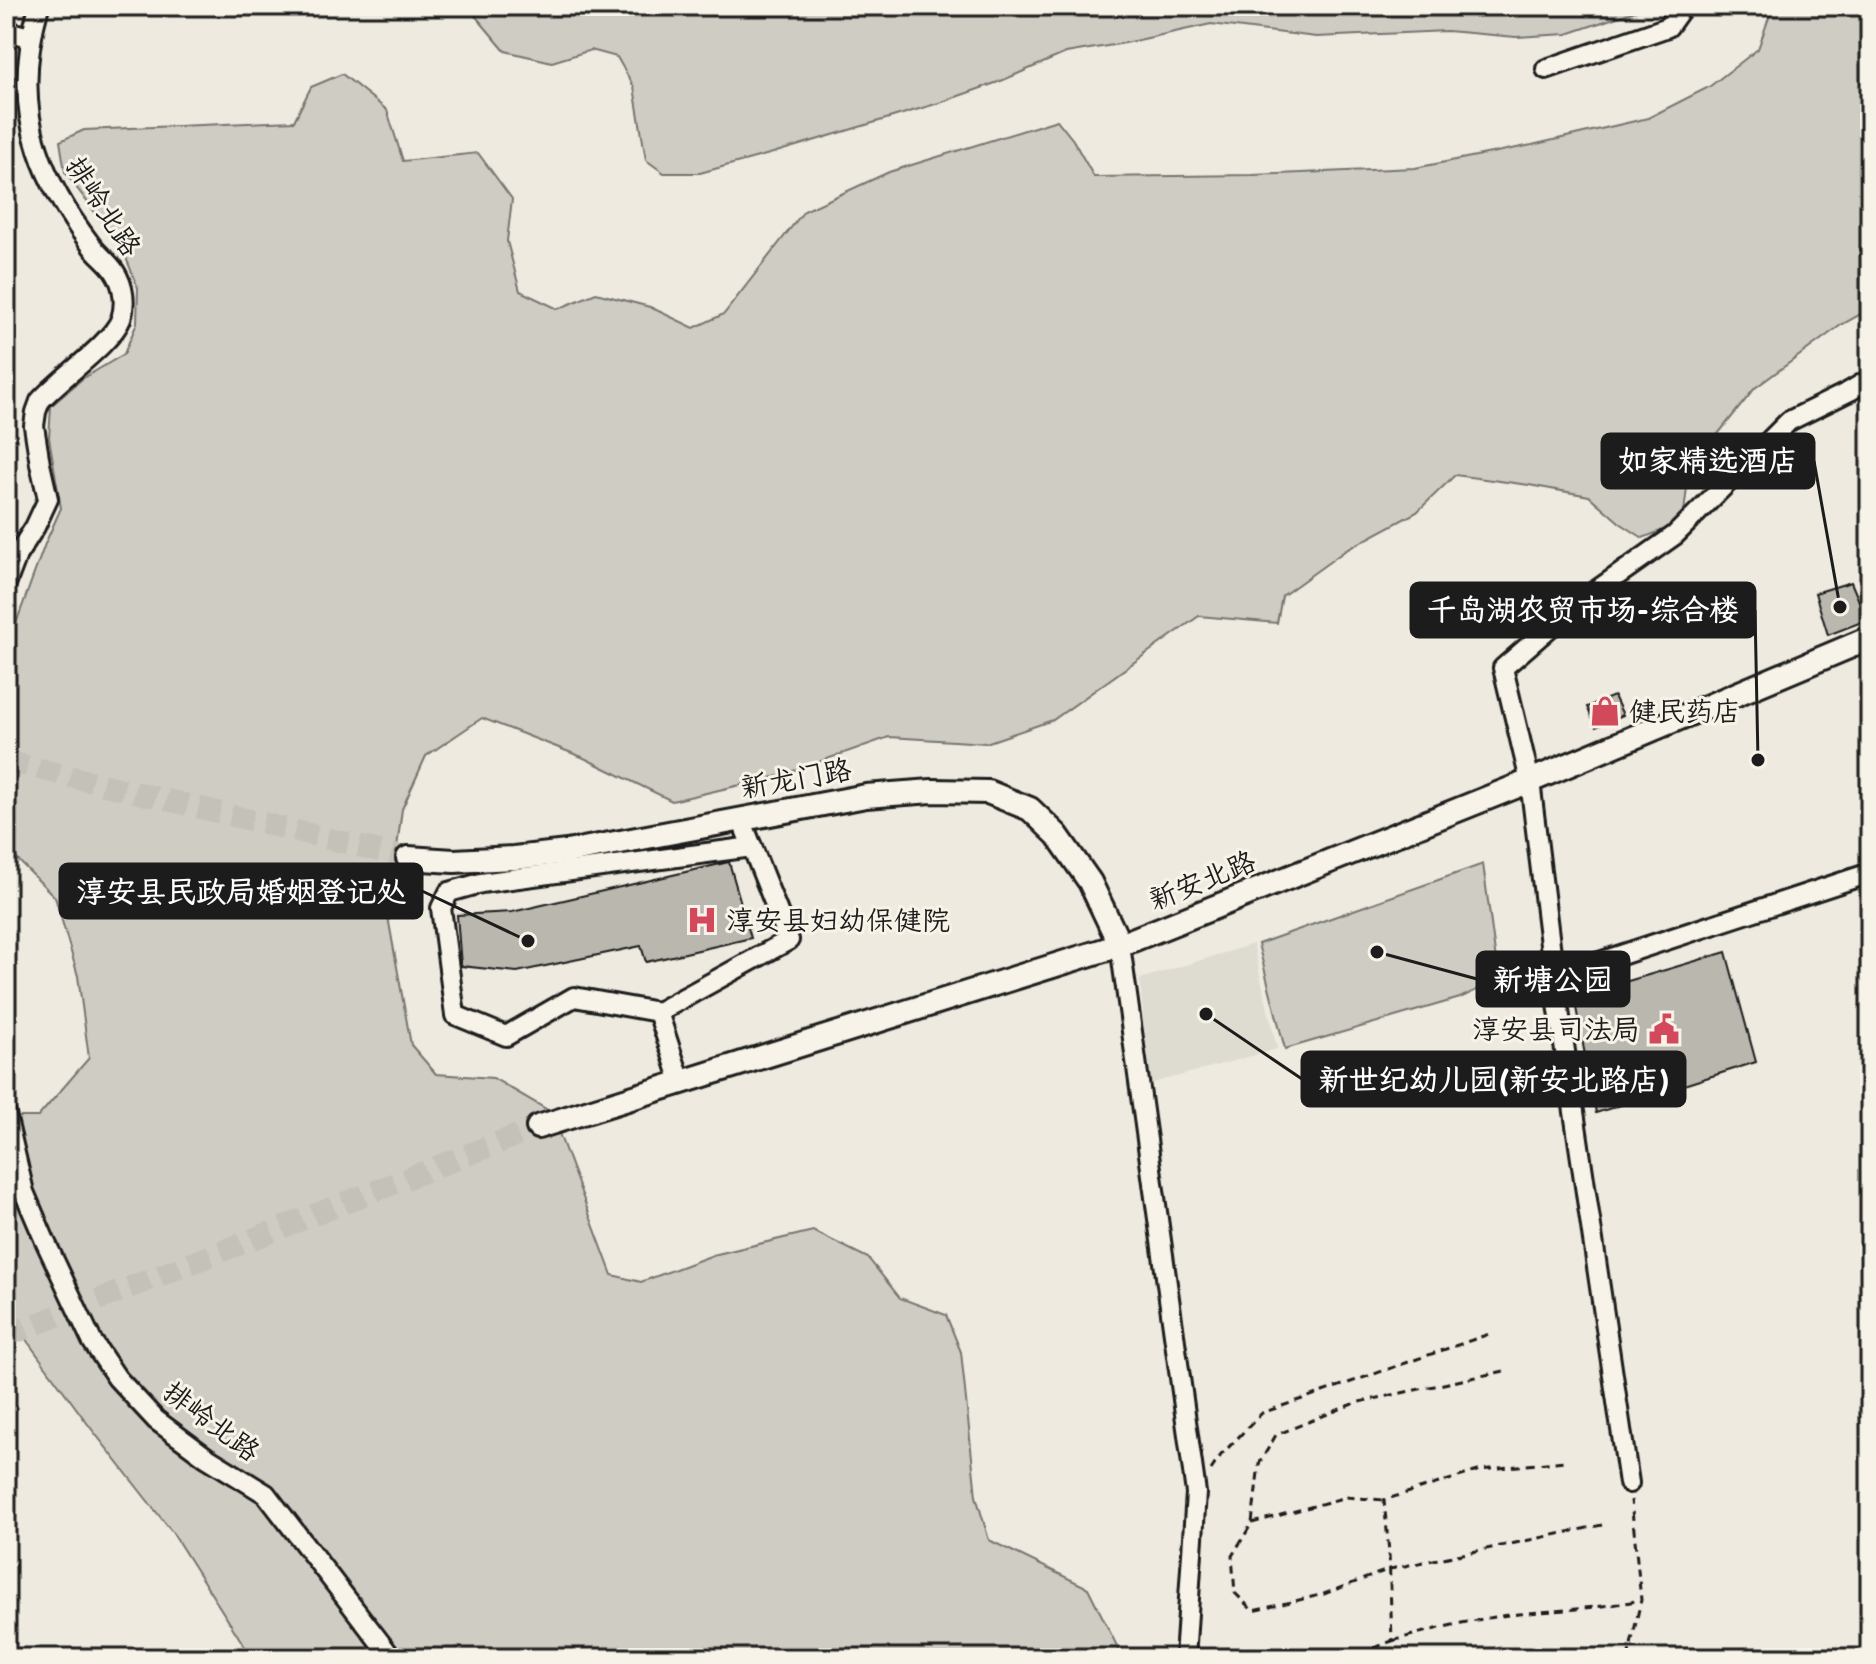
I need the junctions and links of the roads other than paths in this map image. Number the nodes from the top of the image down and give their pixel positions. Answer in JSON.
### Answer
{"nodes":[{"id":1,"x":39,"y":6,"type":"edge"},
{"id":2,"x":1683,"y":6,"type":"edge"},
{"id":3,"x":6,"y":31,"type":"edge"},
{"id":4,"x":30,"y":37,"type":"junction"},
{"id":5,"x":1546,"y":69,"type":"dead end"},
{"id":6,"x":1870,"y":379,"type":"edge"},
{"id":7,"x":6,"y":584,"type":"edge"},
{"id":8,"x":1870,"y":638,"type":"edge"},
{"id":9,"x":1530,"y":781,"type":"junction"},
{"id":10,"x":741,"y":819,"type":"junction"},
{"id":11,"x":752,"y":847,"type":"junction"},
{"id":12,"x":408,"y":858,"type":"tunnel mouth"},
{"id":13,"x":1868,"y":880,"type":"edge"},
{"id":14,"x":1120,"y":945,"type":"junction"},
{"id":15,"x":1554,"y":977,"type":"junction"},
{"id":16,"x":658,"y":1012,"type":"junction"},
{"id":17,"x":681,"y":1082,"type":"junction"},
{"id":18,"x":6,"y":1115,"type":"edge"},
{"id":19,"x":538,"y":1127,"type":"tunnel mouth"},
{"id":20,"x":1629,"y":1483,"type":"road end"},
{"id":21,"x":392,"y":1658,"type":"edge"},
{"id":22,"x":1185,"y":1658,"type":"edge"}],
"edges":[{"from":1,"to":4,"type":"street","name":"排岭北路"},
{"from":2,"to":5,"type":"street"},
{"from":3,"to":4,"type":"street"},
{"from":4,"to":7,"type":"street","name":"排岭北路"},
{"from":6,"to":9,"type":"street"},
{"from":8,"to":9,"type":"main road","name":"新安北路"},
{"from":9,"to":14,"type":"main road","name":"新安北路"},
{"from":9,"to":15,"type":"street"},
{"from":10,"to":11,"type":"street"},
{"from":10,"to":12,"type":"main road","name":"新龙门路"},
{"from":10,"to":14,"type":"main road","name":"新龙门路"},
{"from":11,"to":16,"type":"street"},
{"from":11,"to":16,"type":"street"},
{"from":13,"to":15,"type":"street"},
{"from":14,"to":17,"type":"main road","name":"新安北路"},
{"from":14,"to":22,"type":"street"},
{"from":15,"to":20,"type":"street"},
{"from":16,"to":17,"type":"street"},
{"from":17,"to":19,"type":"main road","name":"新安北路"},
{"from":18,"to":21,"type":"street","name":"排岭北路"}]}
